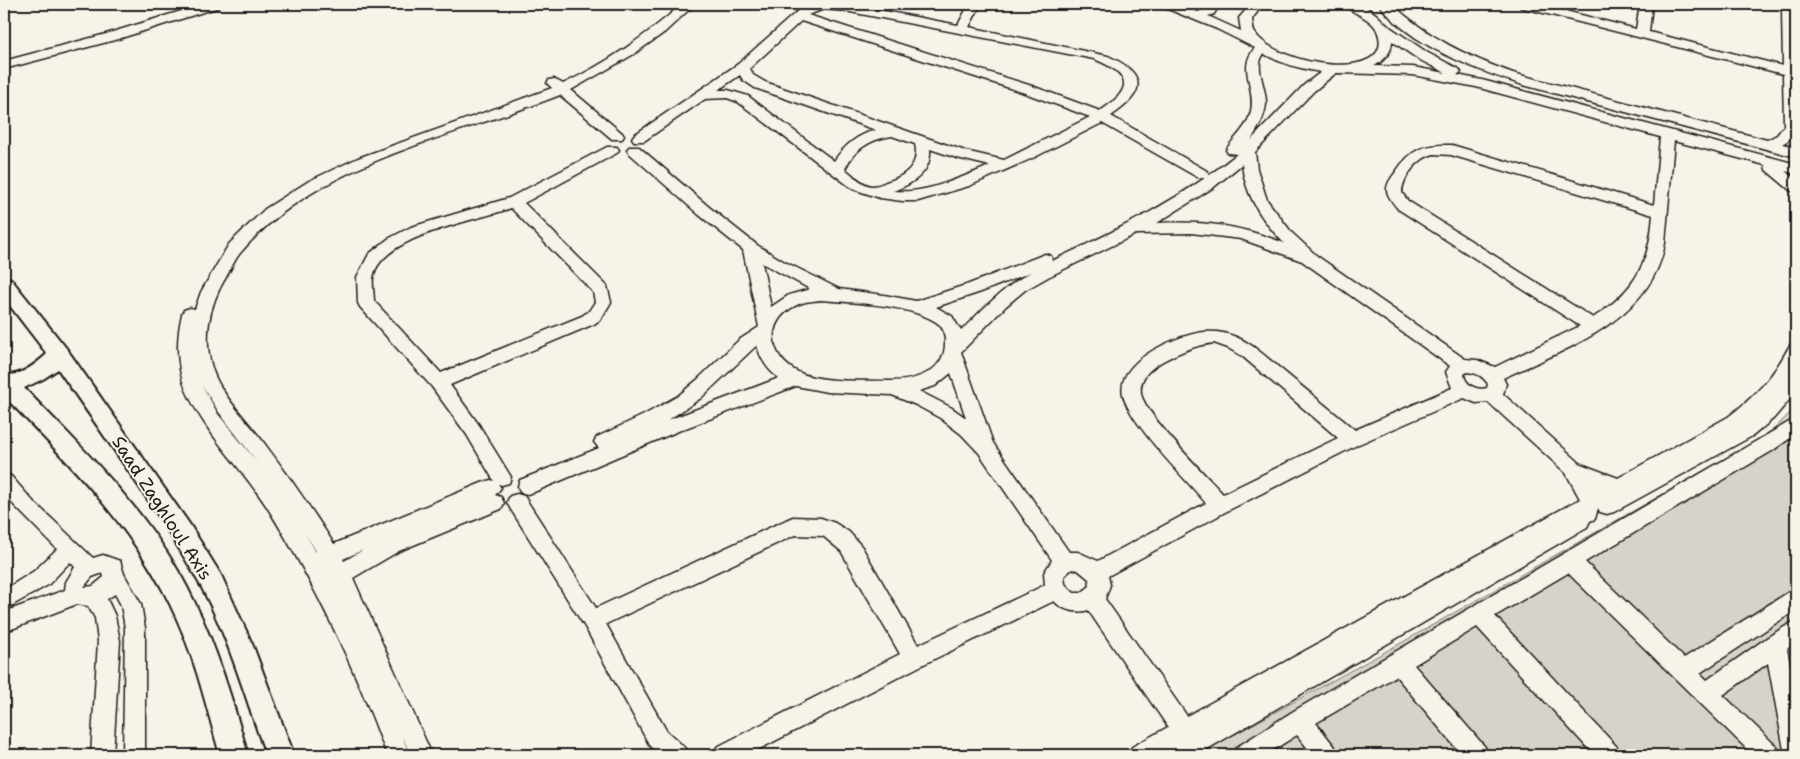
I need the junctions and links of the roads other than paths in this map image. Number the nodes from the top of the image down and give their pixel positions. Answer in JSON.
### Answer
{"nodes":[{"id":1,"x":215,"y":4,"type":"edge"},
{"id":2,"x":678,"y":4,"type":"edge"},
{"id":3,"x":690,"y":4,"type":"edge"},
{"id":4,"x":975,"y":4,"type":"edge"},
{"id":5,"x":1167,"y":4,"type":"edge"},
{"id":6,"x":1214,"y":4,"type":"edge"},
{"id":7,"x":1257,"y":4,"type":"edge"},
{"id":8,"x":1350,"y":4,"type":"edge"},
{"id":9,"x":1384,"y":4,"type":"edge"},
{"id":10,"x":1524,"y":4,"type":"edge"},
{"id":11,"x":1646,"y":4,"type":"edge"},
{"id":12,"x":1786,"y":4,"type":"edge"},
{"id":13,"x":1362,"y":8,"type":"edge"},
{"id":14,"x":799,"y":16,"type":"junction"},
{"id":15,"x":1199,"y":16,"type":"junction"},
{"id":16,"x":1382,"y":28,"type":"junction"},
{"id":17,"x":962,"y":29,"type":"junction"},
{"id":18,"x":1642,"y":34,"type":"junction"},
{"id":19,"x":1261,"y":47,"type":"junction"},
{"id":20,"x":4,"y":65,"type":"edge"},
{"id":21,"x":743,"y":67,"type":"junction"},
{"id":22,"x":1352,"y":69,"type":"junction"},
{"id":23,"x":1332,"y":70,"type":"junction"},
{"id":24,"x":1792,"y":72,"type":"edge"},
{"id":25,"x":1477,"y":82,"type":"junction"},
{"id":26,"x":558,"y":86,"type":"junction"},
{"id":27,"x":701,"y":94,"type":"junction"},
{"id":28,"x":1102,"y":117,"type":"junction"},
{"id":29,"x":894,"y":131,"type":"junction"},
{"id":30,"x":1668,"y":134,"type":"junction"},
{"id":31,"x":921,"y":140,"type":"junction"},
{"id":32,"x":614,"y":143,"type":"junction"},
{"id":33,"x":636,"y":144,"type":"junction"},
{"id":34,"x":1768,"y":144,"type":"junction"},
{"id":35,"x":1248,"y":152,"type":"junction"},
{"id":36,"x":1796,"y":152,"type":"edge"},
{"id":37,"x":1755,"y":158,"type":"junction"},
{"id":38,"x":1007,"y":165,"type":"junction"},
{"id":39,"x":837,"y":170,"type":"junction"},
{"id":40,"x":1796,"y":170,"type":"edge"},
{"id":41,"x":1202,"y":174,"type":"junction"},
{"id":42,"x":1796,"y":187,"type":"edge"},
{"id":43,"x":868,"y":190,"type":"junction"},
{"id":44,"x":514,"y":202,"type":"junction"},
{"id":45,"x":1660,"y":212,"type":"junction"},
{"id":46,"x":1135,"y":229,"type":"junction"},
{"id":47,"x":751,"y":249,"type":"junction"},
{"id":48,"x":1310,"y":260,"type":"junction"},
{"id":49,"x":4,"y":284,"type":"edge"},
{"id":50,"x":842,"y":296,"type":"junction"},
{"id":51,"x":917,"y":307,"type":"junction"},
{"id":52,"x":1594,"y":326,"type":"junction"},
{"id":53,"x":766,"y":329,"type":"junction"},
{"id":54,"x":1796,"y":350,"type":"edge"},
{"id":55,"x":953,"y":352,"type":"junction"},
{"id":56,"x":59,"y":354,"type":"junction"},
{"id":57,"x":1462,"y":366,"type":"junction"},
{"id":58,"x":1492,"y":376,"type":"junction"},
{"id":59,"x":796,"y":379,"type":"junction"},
{"id":60,"x":1796,"y":380,"type":"edge"},
{"id":61,"x":438,"y":382,"type":"junction"},
{"id":62,"x":5,"y":384,"type":"edge"},
{"id":63,"x":897,"y":390,"type":"junction"},
{"id":64,"x":1465,"y":390,"type":"junction"},
{"id":65,"x":1492,"y":395,"type":"junction"},
{"id":66,"x":1796,"y":425,"type":"edge"},
{"id":67,"x":1353,"y":439,"type":"junction"},
{"id":68,"x":986,"y":448,"type":"junction"},
{"id":69,"x":1574,"y":468,"type":"junction"},
{"id":70,"x":4,"y":482,"type":"edge"},
{"id":71,"x":1619,"y":487,"type":"junction"},
{"id":72,"x":522,"y":488,"type":"junction"},
{"id":73,"x":495,"y":489,"type":"junction"},
{"id":74,"x":1639,"y":490,"type":"junction"},
{"id":75,"x":1220,"y":504,"type":"junction"},
{"id":76,"x":1589,"y":509,"type":"junction"},
{"id":77,"x":70,"y":549,"type":"junction"},
{"id":78,"x":330,"y":556,"type":"junction"},
{"id":79,"x":1064,"y":561,"type":"junction"},
{"id":80,"x":1570,"y":561,"type":"junction"},
{"id":81,"x":311,"y":562,"type":"junction"},
{"id":82,"x":90,"y":568,"type":"junction"},
{"id":83,"x":1096,"y":572,"type":"junction"},
{"id":84,"x":340,"y":574,"type":"junction"},
{"id":85,"x":114,"y":577,"type":"junction"},
{"id":86,"x":324,"y":587,"type":"junction"},
{"id":87,"x":1056,"y":590,"type":"junction"},
{"id":88,"x":85,"y":595,"type":"junction"},
{"id":89,"x":1092,"y":598,"type":"junction"},
{"id":90,"x":1796,"y":599,"type":"edge"},
{"id":91,"x":4,"y":601,"type":"edge"},
{"id":92,"x":1479,"y":614,"type":"junction"},
{"id":93,"x":592,"y":620,"type":"junction"},
{"id":94,"x":4,"y":622,"type":"edge"},
{"id":95,"x":1796,"y":630,"type":"edge"},
{"id":96,"x":1775,"y":644,"type":"junction"},
{"id":97,"x":914,"y":658,"type":"junction"},
{"id":98,"x":1398,"y":662,"type":"junction"},
{"id":99,"x":1683,"y":671,"type":"junction"},
{"id":100,"x":135,"y":682,"type":"junction"},
{"id":101,"x":106,"y":692,"type":"junction"},
{"id":102,"x":1706,"y":694,"type":"junction"},
{"id":103,"x":1300,"y":720,"type":"junction"},
{"id":104,"x":1184,"y":744,"type":"edge"},
{"id":105,"x":102,"y":755,"type":"edge"},
{"id":106,"x":134,"y":755,"type":"edge"},
{"id":107,"x":234,"y":755,"type":"edge"},
{"id":108,"x":280,"y":755,"type":"edge"},
{"id":109,"x":398,"y":755,"type":"edge"},
{"id":110,"x":421,"y":755,"type":"edge"},
{"id":111,"x":678,"y":755,"type":"edge"},
{"id":112,"x":725,"y":755,"type":"edge"},
{"id":113,"x":1140,"y":755,"type":"edge"},
{"id":114,"x":1245,"y":755,"type":"edge"},
{"id":115,"x":1327,"y":755,"type":"edge"},
{"id":116,"x":1477,"y":755,"type":"edge"},
{"id":117,"x":1610,"y":755,"type":"edge"},
{"id":118,"x":1769,"y":755,"type":"edge"},
{"id":119,"x":1796,"y":755,"type":"edge"}],
"edges":[{"from":1,"to":20,"type":"street"},
{"from":2,"to":26,"type":"street"},
{"from":3,"to":26,"type":"street"},
{"from":4,"to":17,"type":"street"},
{"from":5,"to":15,"type":"street"},
{"from":6,"to":15,"type":"street"},
{"from":7,"to":19,"type":"street"},
{"from":8,"to":13,"type":"street"},
{"from":9,"to":34,"type":"street"},
{"from":10,"to":18,"type":"street"},
{"from":11,"to":18,"type":"street"},
{"from":12,"to":24,"type":"street"},
{"from":13,"to":16,"type":"street"},
{"from":14,"to":17,"type":"street"},
{"from":14,"to":21,"type":"street"},
{"from":14,"to":28,"type":"street"},
{"from":15,"to":19,"type":"street"},
{"from":16,"to":22,"type":"street"},
{"from":16,"to":25,"type":"street"},
{"from":17,"to":28,"type":"street"},
{"from":18,"to":24,"type":"street"},
{"from":19,"to":23,"type":"street"},
{"from":19,"to":41,"type":"street"},
{"from":21,"to":27,"type":"street"},
{"from":21,"to":29,"type":"street"},
{"from":22,"to":23,"type":"street"},
{"from":22,"to":25,"type":"street"},
{"from":23,"to":35,"type":"street"},
{"from":24,"to":34,"type":"street"},
{"from":25,"to":30,"type":"street"},
{"from":26,"to":32,"type":"street"},
{"from":26,"to":78,"type":"street"},
{"from":26,"to":81,"type":"street"},
{"from":27,"to":33,"type":"street"},
{"from":27,"to":39,"type":"street"},
{"from":28,"to":38,"type":"street"},
{"from":28,"to":41,"type":"street"},
{"from":29,"to":31,"type":"street"},
{"from":29,"to":39,"type":"street"},
{"from":30,"to":37,"type":"street"},
{"from":30,"to":45,"type":"street"},
{"from":31,"to":38,"type":"street"},
{"from":31,"to":43,"type":"street"},
{"from":32,"to":33,"type":"street"},
{"from":32,"to":44,"type":"street"},
{"from":33,"to":47,"type":"street"},
{"from":34,"to":36,"type":"street"},
{"from":35,"to":46,"type":"street"},
{"from":35,"to":48,"type":"street"},
{"from":37,"to":40,"type":"street"},
{"from":37,"to":42,"type":"street"},
{"from":38,"to":43,"type":"street"},
{"from":39,"to":43,"type":"street"},
{"from":41,"to":51,"type":"street"},
{"from":44,"to":61,"type":"street"},
{"from":44,"to":61,"type":"street"},
{"from":45,"to":52,"type":"street"},
{"from":45,"to":52,"type":"street"},
{"from":46,"to":48,"type":"street"},
{"from":46,"to":55,"type":"street"},
{"from":47,"to":50,"type":"street"},
{"from":47,"to":53,"type":"street"},
{"from":48,"to":57,"type":"street"},
{"from":49,"to":56,"type":"main road","name":"Saad Zaghloul Axis"},
{"from":50,"to":51,"type":"street"},
{"from":50,"to":53,"type":"street"},
{"from":51,"to":55,"type":"street"},
{"from":52,"to":58,"type":"street"},
{"from":53,"to":59,"type":"street"},
{"from":53,"to":72,"type":"street"},
{"from":54,"to":71,"type":"street"},
{"from":55,"to":63,"type":"street"},
{"from":55,"to":68,"type":"street"},
{"from":56,"to":62,"type":"main road"},
{"from":56,"to":108,"type":"main road","name":"Saad Zaghloul Axis"},
{"from":57,"to":58,"type":"street"},
{"from":57,"to":64,"type":"street"},
{"from":58,"to":65,"type":"street"},
{"from":59,"to":63,"type":"street"},
{"from":59,"to":72,"type":"street"},
{"from":60,"to":74,"type":"street"},
{"from":61,"to":73,"type":"street"},
{"from":62,"to":107,"type":"main road","name":"Saad Zaghloul Axis"},
{"from":63,"to":68,"type":"street"},
{"from":64,"to":65,"type":"street"},
{"from":64,"to":67,"type":"street"},
{"from":65,"to":69,"type":"street"},
{"from":66,"to":80,"type":"street"},
{"from":67,"to":75,"type":"street"},
{"from":67,"to":75,"type":"street"},
{"from":68,"to":79,"type":"street"},
{"from":69,"to":71,"type":"street"},
{"from":69,"to":76,"type":"street"},
{"from":70,"to":77,"type":"street"},
{"from":71,"to":74,"type":"street"},
{"from":71,"to":76,"type":"street"},
{"from":72,"to":73,"type":"street"},
{"from":72,"to":73,"type":"street"},
{"from":72,"to":93,"type":"street"},
{"from":73,"to":78,"type":"street"},
{"from":73,"to":84,"type":"street"},
{"from":74,"to":76,"type":"street"},
{"from":75,"to":83,"type":"street"},
{"from":76,"to":104,"type":"street"},
{"from":77,"to":82,"type":"street"},
{"from":77,"to":91,"type":"street"},
{"from":78,"to":81,"type":"street"},
{"from":78,"to":84,"type":"street"},
{"from":79,"to":83,"type":"street"},
{"from":79,"to":87,"type":"street"},
{"from":80,"to":92,"type":"street"},
{"from":80,"to":99,"type":"street"},
{"from":81,"to":86,"type":"street"},
{"from":82,"to":85,"type":"street"},
{"from":82,"to":88,"type":"street"},
{"from":83,"to":89,"type":"street"},
{"from":84,"to":86,"type":"street"},
{"from":84,"to":110,"type":"street"},
{"from":85,"to":88,"type":"street"},
{"from":85,"to":100,"type":"street"},
{"from":86,"to":109,"type":"street"},
{"from":87,"to":89,"type":"street"},
{"from":87,"to":97,"type":"street"},
{"from":88,"to":94,"type":"street"},
{"from":88,"to":101,"type":"street"},
{"from":89,"to":104,"type":"street"},
{"from":90,"to":99,"type":"street"},
{"from":92,"to":98,"type":"street"},
{"from":92,"to":117,"type":"street"},
{"from":93,"to":97,"type":"street"},
{"from":93,"to":111,"type":"street"},
{"from":95,"to":96,"type":"street"},
{"from":96,"to":102,"type":"street"},
{"from":96,"to":119,"type":"street"},
{"from":97,"to":112,"type":"street"},
{"from":98,"to":103,"type":"street"},
{"from":98,"to":116,"type":"street"},
{"from":99,"to":102,"type":"street"},
{"from":100,"to":101,"type":"street"},
{"from":100,"to":106,"type":"street"},
{"from":101,"to":105,"type":"street"},
{"from":102,"to":118,"type":"street"},
{"from":103,"to":114,"type":"street"},
{"from":103,"to":115,"type":"street"},
{"from":104,"to":113,"type":"street"}]}
